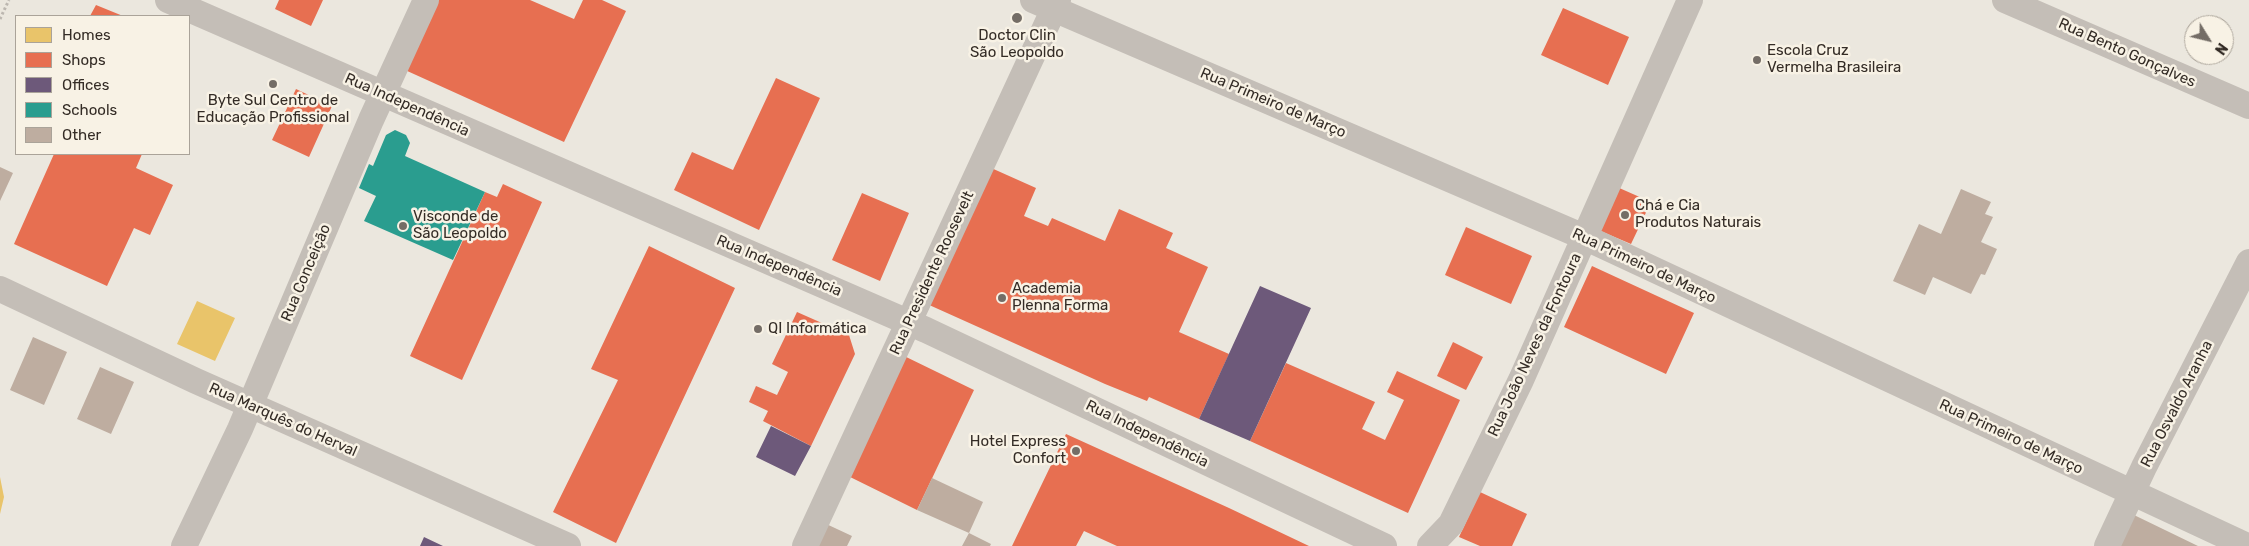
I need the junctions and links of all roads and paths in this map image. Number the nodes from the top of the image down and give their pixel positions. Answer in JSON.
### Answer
{"nodes":[{"id":1,"x":9,"y":0,"type":"edge"},
{"id":2,"x":168,"y":0,"type":"edge"},
{"id":3,"x":426,"y":0,"type":"edge"},
{"id":4,"x":1690,"y":0,"type":"edge"},
{"id":5,"x":2005,"y":0,"type":"edge"},
{"id":6,"x":1049,"y":3,"type":"edge"},
{"id":7,"x":2048,"y":8,"type":"edge"},
{"id":8,"x":0,"y":19,"type":"edge"},
{"id":9,"x":383,"y":92,"type":"junction"},
{"id":10,"x":2249,"y":106,"type":"edge"},
{"id":11,"x":1584,"y":237,"type":"junction"},
{"id":12,"x":2249,"y":262,"type":"edge"},
{"id":13,"x":0,"y":289,"type":"edge"},
{"id":14,"x":910,"y":324,"type":"junction"},
{"id":15,"x":250,"y":405,"type":"junction"},
{"id":16,"x":2133,"y":494,"type":"junction"},
{"id":17,"x":2220,"y":541,"type":"edge"},
{"id":18,"x":184,"y":546,"type":"edge"},
{"id":19,"x":568,"y":546,"type":"edge"},
{"id":20,"x":805,"y":546,"type":"edge"},
{"id":21,"x":1384,"y":546,"type":"edge"},
{"id":22,"x":1430,"y":546,"type":"edge"},
{"id":23,"x":2107,"y":546,"type":"edge"},
{"id":24,"x":2247,"y":546,"type":"edge"}],
"edges":[{"from":1,"to":8,"type":"path"},
{"from":2,"to":9,"type":"street","name":"Rua Independência"},
{"from":3,"to":9,"type":"street","name":"Rua Conceição"},
{"from":4,"to":11,"type":"street","name":"Rua João Neves da Fontoura"},
{"from":5,"to":7,"type":"street","name":"Rua Bento Gonçalves"},
{"from":6,"to":11,"type":"street","name":"Rua Primeiro de Março"},
{"from":6,"to":14,"type":"street","name":"Rua Presidente Roosevelt"},
{"from":7,"to":10,"type":"street","name":"Rua Bento Gonçalves"},
{"from":9,"to":14,"type":"street","name":"Rua Independência"},
{"from":9,"to":15,"type":"street","name":"Rua Conceição"},
{"from":11,"to":16,"type":"street","name":"Rua Primeiro de Março"},
{"from":11,"to":22,"type":"street","name":"Rua João Neves da Fontoura"},
{"from":12,"to":16,"type":"street","name":"Rua Osvaldo Aranha"},
{"from":13,"to":15,"type":"street","name":"Rua Marquês do Herval"},
{"from":14,"to":20,"type":"street","name":"Rua Presidente Roosevelt"},
{"from":14,"to":21,"type":"street","name":"Rua Independência"},
{"from":15,"to":18,"type":"street","name":"Rua Conceição"},
{"from":15,"to":19,"type":"street","name":"Rua Marquês do Herval"},
{"from":16,"to":17,"type":"street","name":"Rua Primeiro de Março"},
{"from":16,"to":23,"type":"street","name":"Rua Osvaldo Aranha"},
{"from":17,"to":24,"type":"street","name":"Rua Primeiro de Março"}]}
